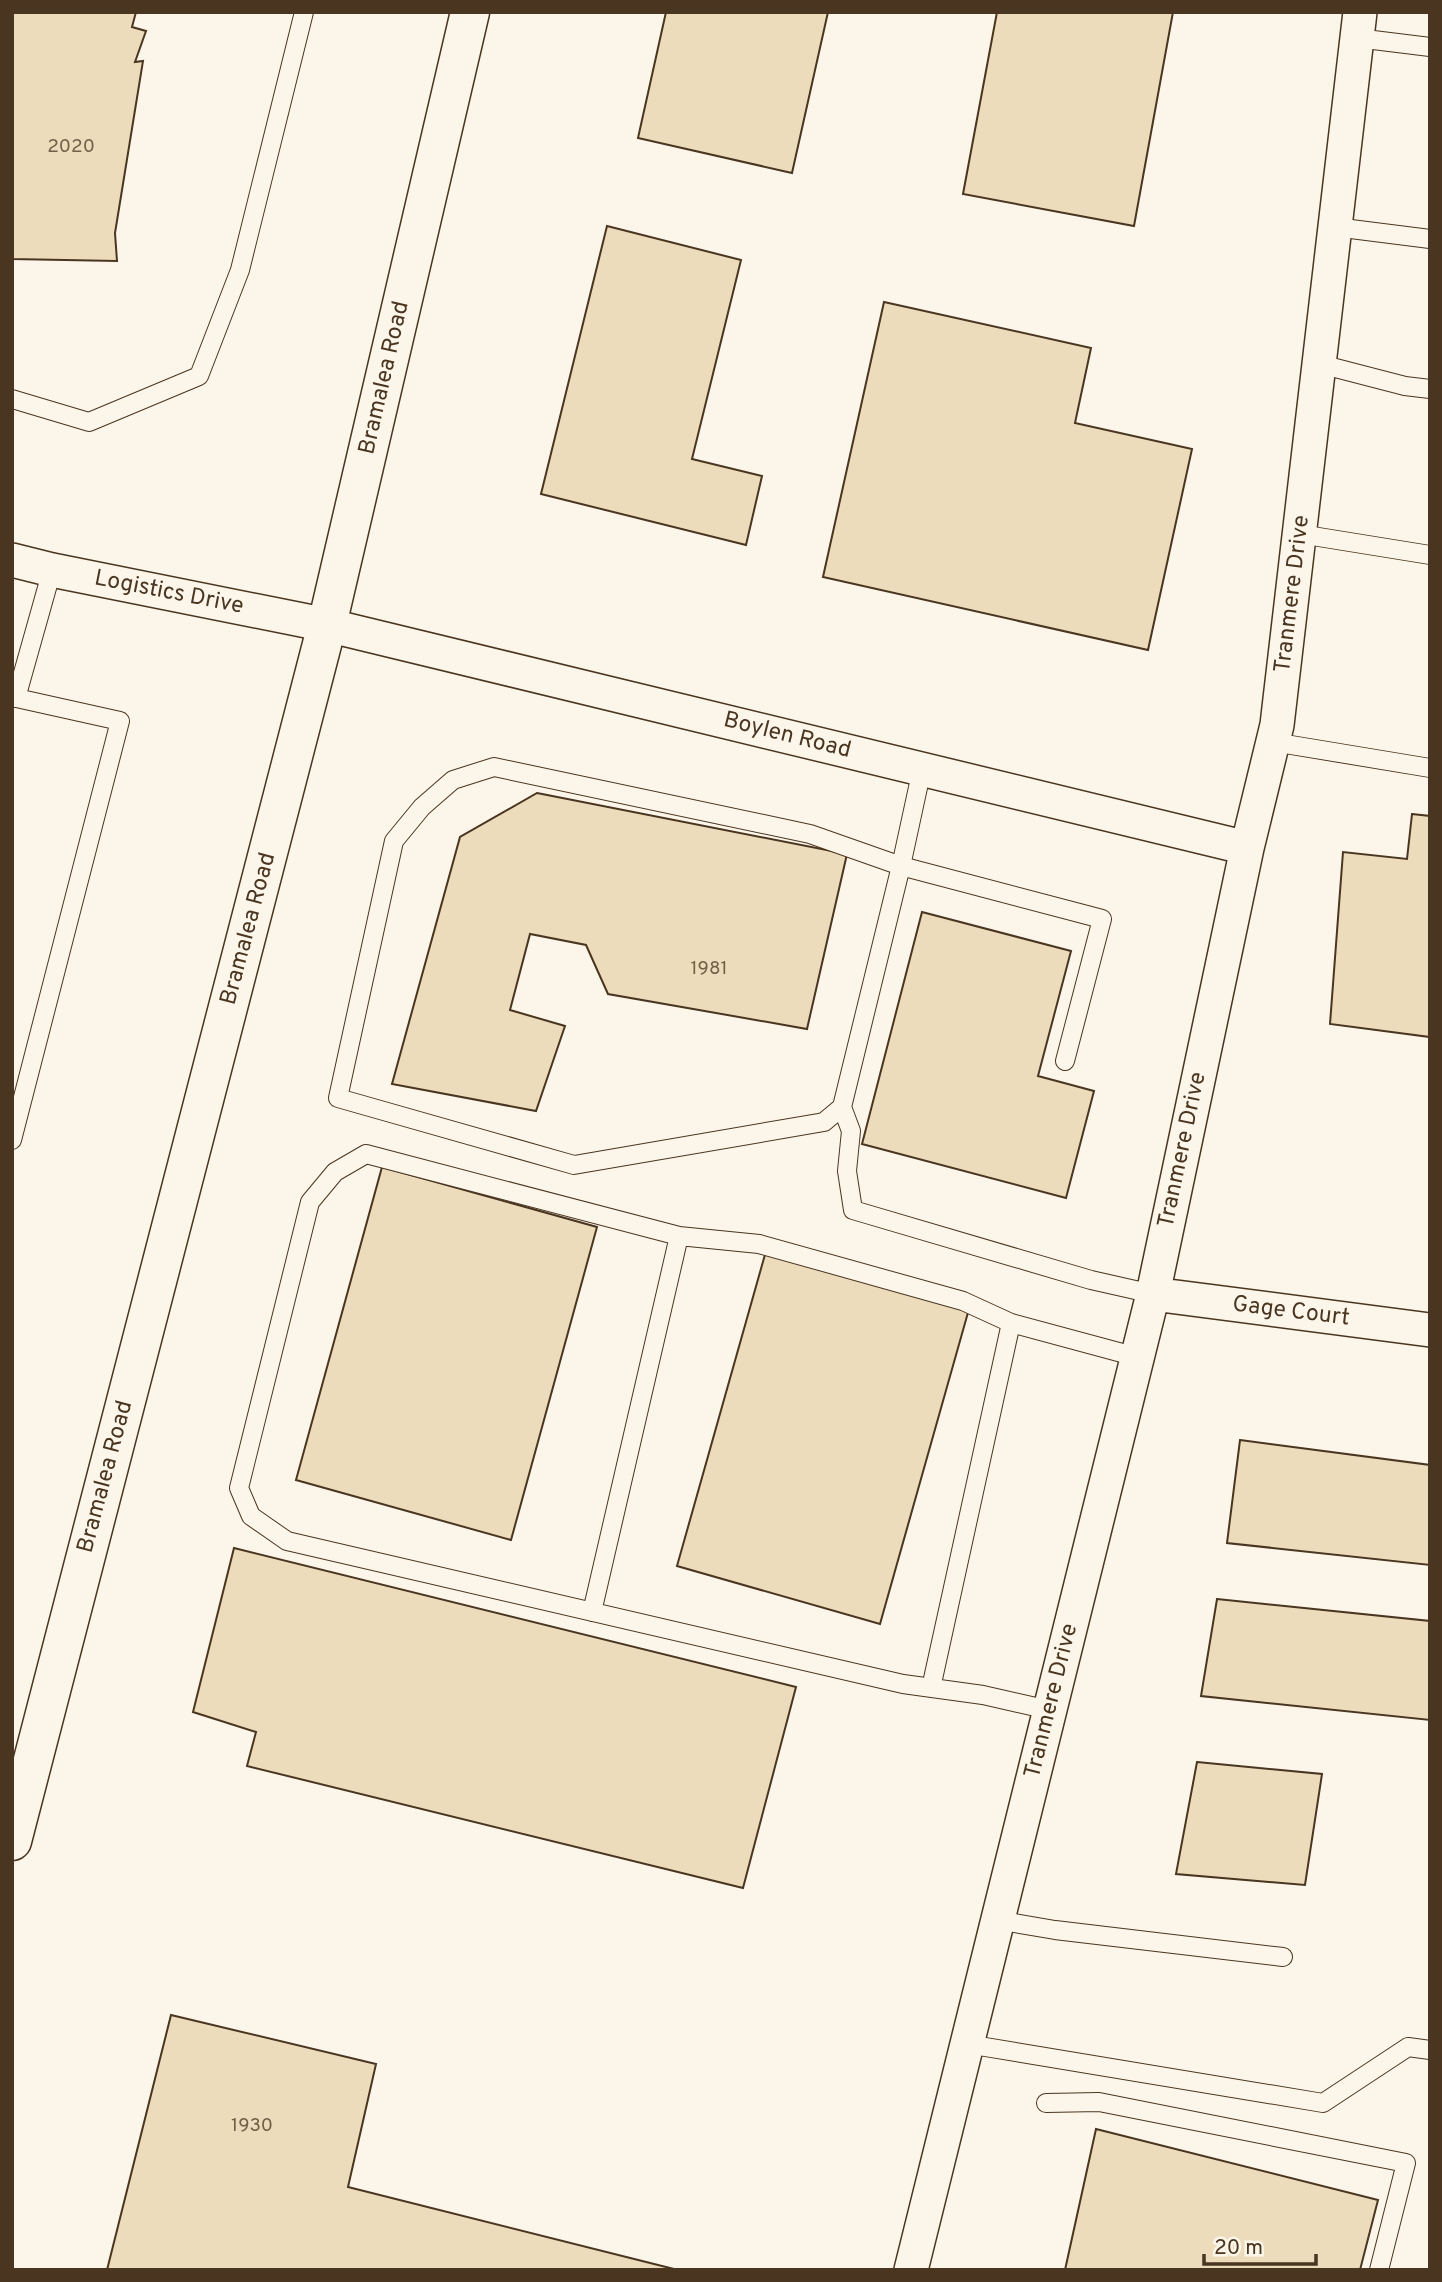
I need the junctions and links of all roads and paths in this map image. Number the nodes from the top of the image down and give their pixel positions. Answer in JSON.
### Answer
{"nodes":[{"id":1,"x":304,"y":12,"type":"edge"},
{"id":2,"x":470,"y":12,"type":"edge"},
{"id":3,"x":1359,"y":25,"type":"edge"},
{"id":4,"x":1430,"y":47,"type":"edge"},
{"id":5,"x":1335,"y":228,"type":"junction"},
{"id":6,"x":1430,"y":239,"type":"edge"},
{"id":7,"x":1320,"y":364,"type":"junction"},
{"id":8,"x":1430,"y":389,"type":"edge"},
{"id":9,"x":12,"y":399,"type":"edge"},
{"id":10,"x":1300,"y":534,"type":"junction"},
{"id":11,"x":1430,"y":555,"type":"edge"},
{"id":12,"x":12,"y":560,"type":"edge"},
{"id":13,"x":52,"y":570,"type":"junction"},
{"id":14,"x":327,"y":625,"type":"junction"},
{"id":15,"x":14,"y":697,"type":"edge"},
{"id":16,"x":1273,"y":742,"type":"junction"},
{"id":17,"x":1430,"y":768,"type":"edge"},
{"id":18,"x":922,"y":769,"type":"junction"},
{"id":19,"x":1247,"y":848,"type":"junction"},
{"id":20,"x":901,"y":866,"type":"junction"},
{"id":21,"x":1065,"y":1062,"type":"dead end"},
{"id":22,"x":842,"y":1107,"type":"junction"},
{"id":23,"x":12,"y":1140,"type":"edge"},
{"id":24,"x":680,"y":1236,"type":"junction"},
{"id":25,"x":1153,"y":1294,"type":"junction"},
{"id":26,"x":1011,"y":1323,"type":"junction"},
{"id":27,"x":1430,"y":1330,"type":"edge"},
{"id":28,"x":1137,"y":1357,"type":"junction"},
{"id":29,"x":592,"y":1612,"type":"junction"},
{"id":30,"x":931,"y":1688,"type":"junction"},
{"id":31,"x":1049,"y":1710,"type":"junction"},
{"id":32,"x":12,"y":1841,"type":"edge"},
{"id":33,"x":998,"y":1920,"type":"junction"},
{"id":34,"x":1283,"y":1957,"type":"dead end"},
{"id":35,"x":967,"y":2044,"type":"junction"},
{"id":36,"x":1430,"y":2050,"type":"edge"},
{"id":37,"x":1046,"y":2103,"type":"dead end"},
{"id":38,"x":911,"y":2270,"type":"edge"},
{"id":39,"x":1379,"y":2270,"type":"edge"}],
"edges":[{"from":1,"to":9,"type":"lane"},
{"from":2,"to":14,"type":"main road","name":"Bramalea Road"},
{"from":3,"to":4,"type":"lane"},
{"from":3,"to":5,"type":"street","name":"Tranmere Drive"},
{"from":5,"to":6,"type":"lane"},
{"from":5,"to":7,"type":"street","name":"Tranmere Drive"},
{"from":7,"to":8,"type":"lane"},
{"from":7,"to":10,"type":"street","name":"Tranmere Drive"},
{"from":10,"to":11,"type":"lane"},
{"from":10,"to":16,"type":"street","name":"Tranmere Drive"},
{"from":12,"to":13,"type":"street","name":"Logistics Drive"},
{"from":13,"to":14,"type":"street","name":"Logistics Drive"},
{"from":13,"to":15,"type":"lane"},
{"from":14,"to":18,"type":"street","name":"Boylen Road"},
{"from":14,"to":32,"type":"main road","name":"Bramalea Road"},
{"from":15,"to":23,"type":"lane"},
{"from":16,"to":17,"type":"lane"},
{"from":16,"to":19,"type":"street","name":"Tranmere Drive"},
{"from":18,"to":19,"type":"street","name":"Boylen Road"},
{"from":18,"to":20,"type":"lane"},
{"from":19,"to":25,"type":"street","name":"Tranmere Drive"},
{"from":20,"to":21,"type":"lane"},
{"from":20,"to":22,"type":"lane"},
{"from":20,"to":22,"type":"lane"},
{"from":22,"to":25,"type":"lane"},
{"from":24,"to":26,"type":"lane"},
{"from":24,"to":29,"type":"lane"},
{"from":24,"to":29,"type":"lane"},
{"from":25,"to":27,"type":"street","name":"Gage Court"},
{"from":25,"to":28,"type":"street","name":"Tranmere Drive"},
{"from":26,"to":28,"type":"lane"},
{"from":26,"to":30,"type":"lane"},
{"from":28,"to":31,"type":"street","name":"Tranmere Drive"},
{"from":29,"to":30,"type":"lane"},
{"from":30,"to":31,"type":"lane"},
{"from":31,"to":33,"type":"street","name":"Tranmere Drive"},
{"from":33,"to":34,"type":"lane"},
{"from":33,"to":35,"type":"street","name":"Tranmere Drive"},
{"from":35,"to":36,"type":"lane"},
{"from":35,"to":38,"type":"street","name":"Tranmere Drive"},
{"from":37,"to":39,"type":"lane"}]}
